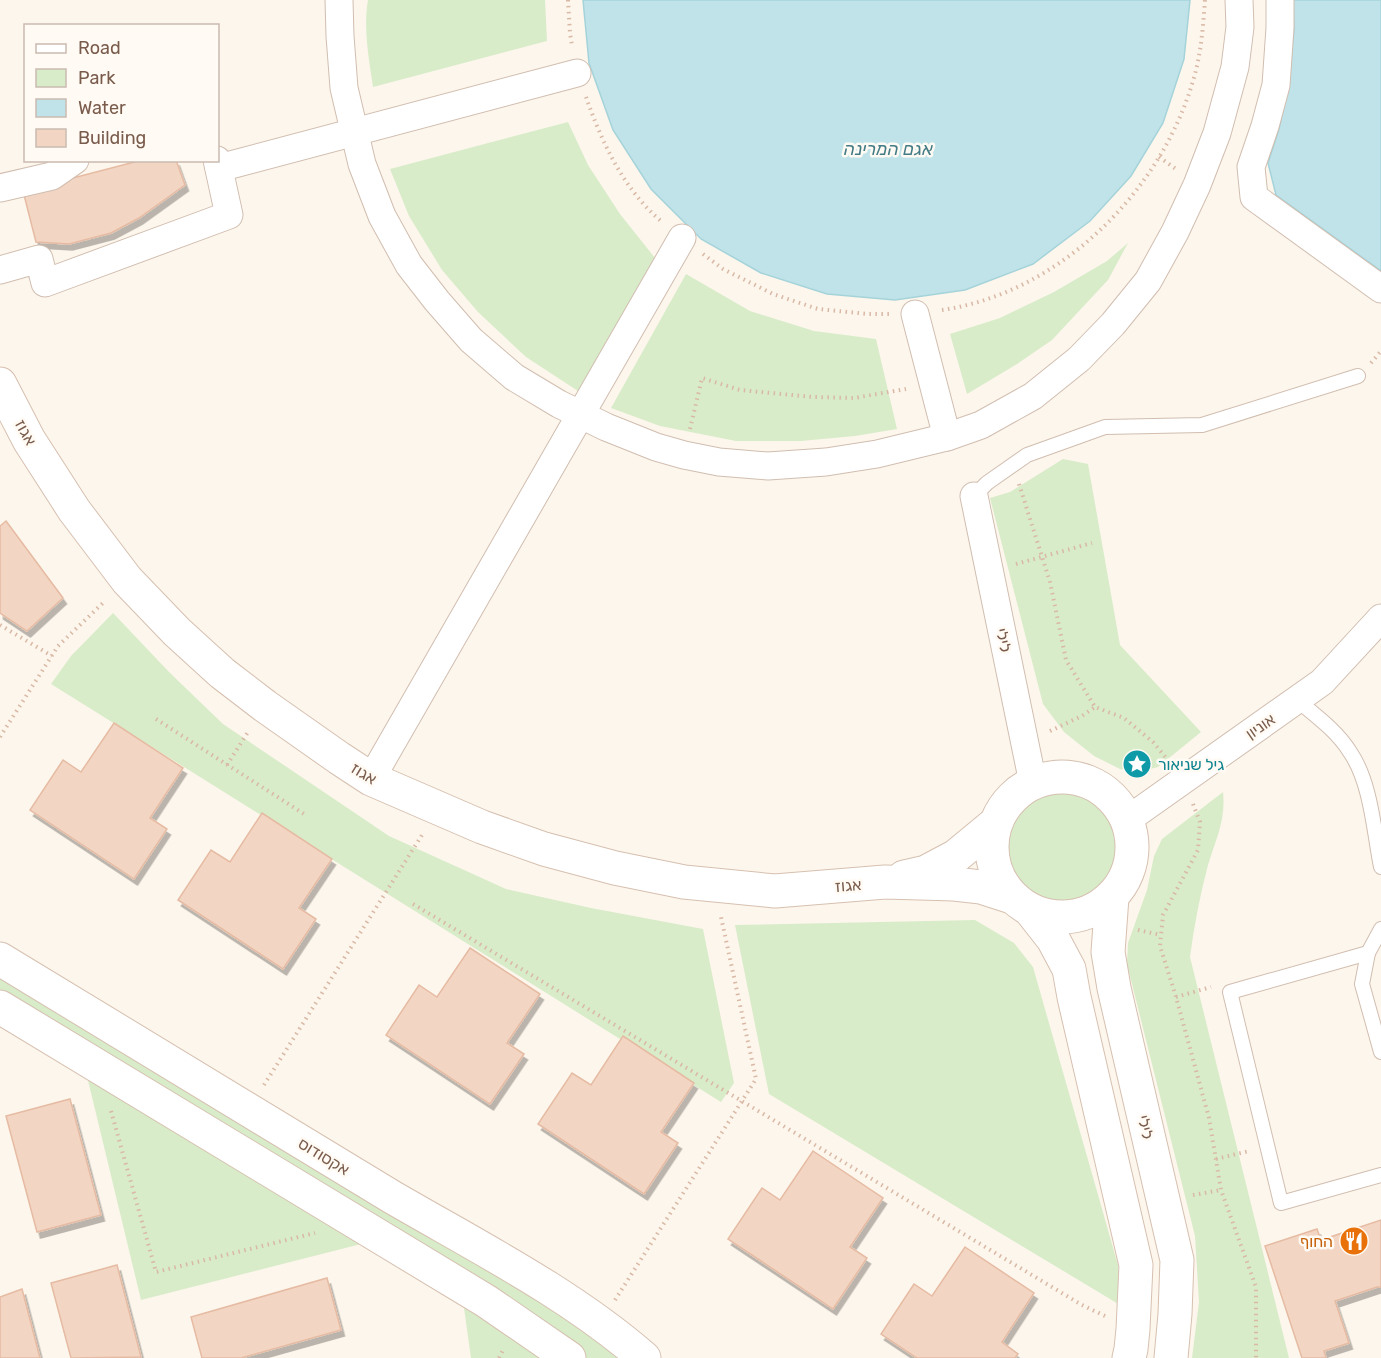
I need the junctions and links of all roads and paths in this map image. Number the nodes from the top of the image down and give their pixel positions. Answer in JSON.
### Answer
{"nodes":[{"id":1,"x":339,"y":0,"type":"edge"},
{"id":2,"x":568,"y":0,"type":"edge"},
{"id":3,"x":1206,"y":0,"type":"edge"},
{"id":4,"x":1239,"y":0,"type":"edge"},
{"id":5,"x":1280,"y":0,"type":"edge"},
{"id":6,"x":577,"y":73,"type":"junction"},
{"id":7,"x":354,"y":132,"type":"junction"},
{"id":8,"x":72,"y":162,"type":"edge"},
{"id":9,"x":218,"y":164,"type":"edge"},
{"id":10,"x":0,"y":188,"type":"edge"},
{"id":11,"x":225,"y":198,"type":"junction"},
{"id":12,"x":162,"y":221,"type":"dead end"},
{"id":13,"x":128,"y":234,"type":"dead end"},
{"id":14,"x":681,"y":238,"type":"junction"},
{"id":15,"x":41,"y":265,"type":"junction"},
{"id":16,"x":0,"y":270,"type":"edge"},
{"id":17,"x":1381,"y":289,"type":"edge"},
{"id":18,"x":915,"y":314,"type":"junction"},
{"id":19,"x":1358,"y":376,"type":"dead end"},
{"id":20,"x":0,"y":384,"type":"edge"},
{"id":21,"x":933,"y":384,"type":"junction"},
{"id":22,"x":580,"y":415,"type":"junction"},
{"id":23,"x":947,"y":437,"type":"junction"},
{"id":24,"x":684,"y":455,"type":"junction"},
{"id":25,"x":1011,"y":466,"type":"junction"},
{"id":26,"x":974,"y":496,"type":"joint"},
{"id":27,"x":1092,"y":543,"type":"dead end"},
{"id":28,"x":1042,"y":557,"type":"junction"},
{"id":29,"x":990,"y":572,"type":"junction"},
{"id":30,"x":128,"y":580,"type":"junction"},
{"id":31,"x":1381,"y":618,"type":"edge"},
{"id":32,"x":0,"y":624,"type":"edge"},
{"id":33,"x":52,"y":656,"type":"junction"},
{"id":34,"x":1297,"y":700,"type":"junction"},
{"id":35,"x":265,"y":706,"type":"junction"},
{"id":36,"x":1095,"y":707,"type":"junction"},
{"id":37,"x":156,"y":719,"type":"dead end"},
{"id":38,"x":0,"y":737,"type":"edge"},
{"id":39,"x":1025,"y":742,"type":"junction"},
{"id":40,"x":227,"y":765,"type":"junction"},
{"id":41,"x":371,"y":779,"type":"junction"},
{"id":42,"x":1182,"y":781,"type":"junction"},
{"id":43,"x":1033,"y":783,"type":"junction"},
{"id":44,"x":439,"y":809,"type":"junction"},
{"id":45,"x":304,"y":814,"type":"dead end"},
{"id":46,"x":1127,"y":820,"type":"junction"},
{"id":47,"x":996,"y":823,"type":"junction"},
{"id":48,"x":1381,"y":867,"type":"edge"},
{"id":49,"x":885,"y":882,"type":"junction"},
{"id":50,"x":715,"y":885,"type":"junction"},
{"id":51,"x":1112,"y":897,"type":"junction"},
{"id":52,"x":413,"y":904,"type":"dead end"},
{"id":53,"x":1022,"y":904,"type":"junction"},
{"id":54,"x":1381,"y":929,"type":"edge"},
{"id":55,"x":1368,"y":953,"type":"junction"},
{"id":56,"x":0,"y":959,"type":"edge"},
{"id":57,"x":1230,"y":992,"type":"junction"},
{"id":58,"x":1176,"y":997,"type":"junction"},
{"id":59,"x":0,"y":1007,"type":"edge"},
{"id":60,"x":1381,"y":1052,"type":"edge"},
{"id":61,"x":280,"y":1059,"type":"dead end"},
{"id":62,"x":99,"y":1067,"type":"junction"},
{"id":63,"x":742,"y":1101,"type":"junction"},
{"id":64,"x":1244,"y":1152,"type":"dead end"},
{"id":65,"x":1216,"y":1159,"type":"junction"},
{"id":66,"x":1381,"y":1175,"type":"edge"},
{"id":67,"x":356,"y":1222,"type":"junction"},
{"id":68,"x":600,"y":1323,"type":"junction"},
{"id":69,"x":1131,"y":1344,"type":"edge"},
{"id":70,"x":569,"y":1358,"type":"edge"},
{"id":71,"x":644,"y":1358,"type":"edge"},
{"id":72,"x":1171,"y":1358,"type":"edge"},
{"id":73,"x":1256,"y":1358,"type":"edge"}],
"edges":[{"from":1,"to":7,"type":"street"},
{"from":2,"to":6,"type":"path"},
{"from":3,"to":18,"type":"path"},
{"from":4,"to":23,"type":"street"},
{"from":5,"to":17,"type":"street"},
{"from":6,"to":7,"type":"street"},
{"from":6,"to":14,"type":"path"},
{"from":7,"to":9,"type":"street"},
{"from":7,"to":22,"type":"street"},
{"from":8,"to":10,"type":"street"},
{"from":9,"to":11,"type":"street"},
{"from":11,"to":12,"type":"street"},
{"from":11,"to":15,"type":"street"},
{"from":13,"to":15,"type":"street"},
{"from":14,"to":18,"type":"path"},
{"from":14,"to":22,"type":"street"},
{"from":15,"to":16,"type":"street"},
{"from":18,"to":21,"type":"street"},
{"from":19,"to":25,"type":"lane"},
{"from":20,"to":30,"type":"street","name":"אגוז"},
{"from":21,"to":23,"type":"street"},
{"from":21,"to":24,"type":"path"},
{"from":22,"to":24,"type":"street"},
{"from":22,"to":41,"type":"street"},
{"from":23,"to":24,"type":"street"},
{"from":25,"to":26,"type":"lane"},
{"from":25,"to":28,"type":"path"},
{"from":26,"to":29,"type":"street","name":"לילי"},
{"from":27,"to":28,"type":"path"},
{"from":28,"to":29,"type":"path"},
{"from":28,"to":36,"type":"path"},
{"from":29,"to":39,"type":"street","name":"לילי"},
{"from":30,"to":33,"type":"path"},
{"from":30,"to":35,"type":"street","name":"אגוז"},
{"from":31,"to":34,"type":"street","name":"אוניון"},
{"from":32,"to":33,"type":"path"},
{"from":33,"to":38,"type":"path"},
{"from":34,"to":42,"type":"street","name":"אוניון"},
{"from":34,"to":48,"type":"lane"},
{"from":35,"to":40,"type":"path"},
{"from":35,"to":41,"type":"street","name":"אגוז"},
{"from":36,"to":39,"type":"path"},
{"from":36,"to":42,"type":"path"},
{"from":37,"to":40,"type":"path"},
{"from":39,"to":43,"type":"street","name":"לילי"},
{"from":40,"to":45,"type":"path"},
{"from":41,"to":44,"type":"street","name":"אגוז"},
{"from":42,"to":46,"type":"street","name":"אוניון"},
{"from":42,"to":58,"type":"path"},
{"from":43,"to":46,"type":"street"},
{"from":43,"to":47,"type":"street"},
{"from":44,"to":50,"type":"street","name":"אגוז"},
{"from":44,"to":61,"type":"path"},
{"from":46,"to":51,"type":"street"},
{"from":47,"to":49,"type":"street","name":"אגוז"},
{"from":47,"to":53,"type":"street"},
{"from":49,"to":50,"type":"street","name":"אגוז"},
{"from":49,"to":53,"type":"street","name":"אגוז"},
{"from":50,"to":63,"type":"path"},
{"from":51,"to":53,"type":"street"},
{"from":51,"to":72,"type":"street","name":"לילי"},
{"from":52,"to":63,"type":"path"},
{"from":53,"to":69,"type":"street"},
{"from":54,"to":55,"type":"lane"},
{"from":55,"to":57,"type":"lane"},
{"from":55,"to":60,"type":"lane"},
{"from":56,"to":68,"type":"street","name":"אקסודוס"},
{"from":57,"to":58,"type":"path"},
{"from":57,"to":66,"type":"lane"},
{"from":58,"to":65,"type":"path"},
{"from":59,"to":62,"type":"street"},
{"from":62,"to":67,"type":"street"},
{"from":62,"to":67,"type":"path"},
{"from":63,"to":68,"type":"path"},
{"from":63,"to":69,"type":"path"},
{"from":64,"to":65,"type":"path"},
{"from":65,"to":73,"type":"path"},
{"from":67,"to":70,"type":"street"},
{"from":68,"to":71,"type":"street","name":"אקסודוס"}]}
